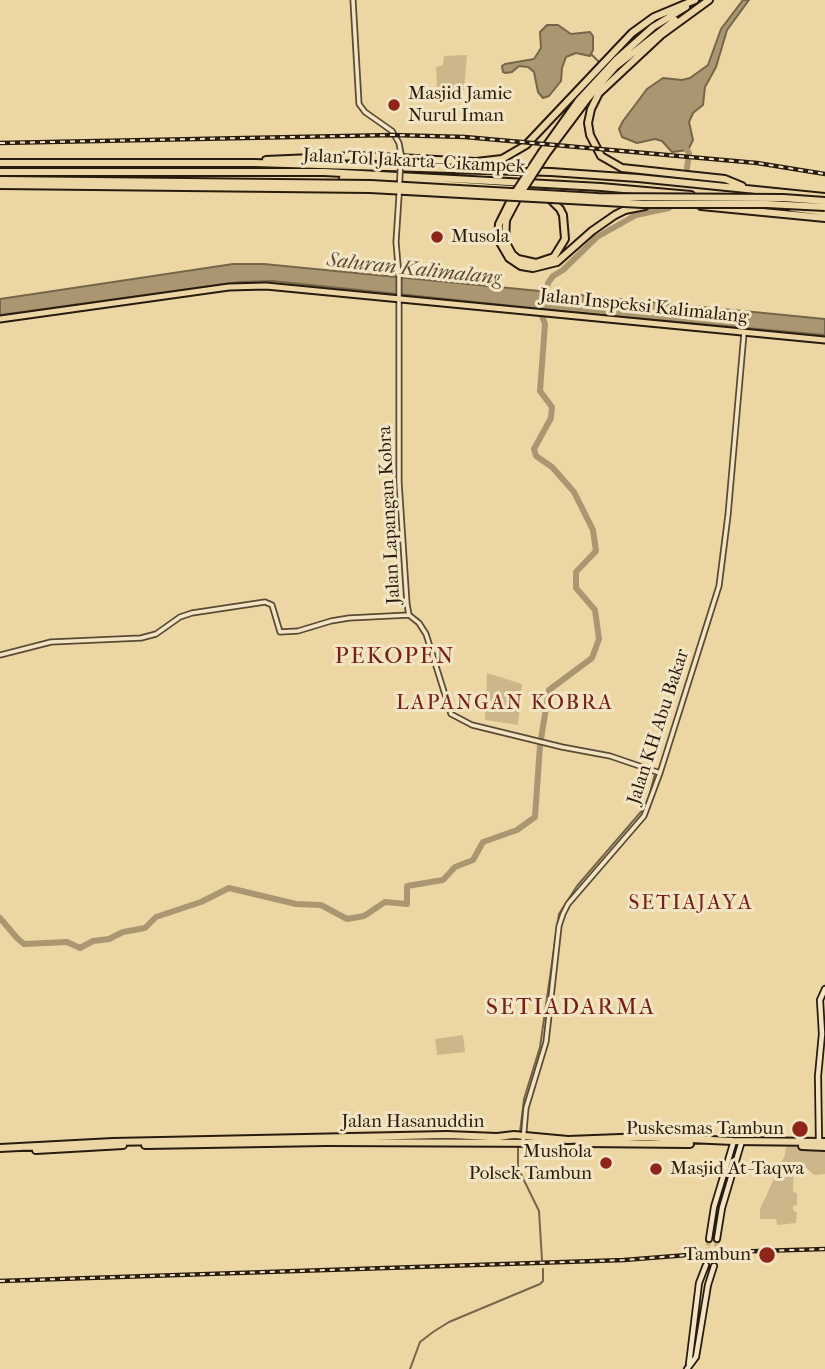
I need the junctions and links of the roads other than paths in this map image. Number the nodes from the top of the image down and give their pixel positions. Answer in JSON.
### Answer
{"nodes":[{"id":1,"x":353,"y":0,"type":"edge"},
{"id":2,"x":696,"y":0,"type":"edge"},
{"id":3,"x":708,"y":0,"type":"edge"},
{"id":4,"x":544,"y":153,"type":"junction"},
{"id":5,"x":0,"y":163,"type":"edge"},
{"id":6,"x":254,"y":163,"type":"junction"},
{"id":7,"x":0,"y":172,"type":"edge"},
{"id":8,"x":324,"y":173,"type":"junction"},
{"id":9,"x":0,"y":182,"type":"edge"},
{"id":10,"x":746,"y":188,"type":"junction"},
{"id":11,"x":514,"y":199,"type":"junction"},
{"id":12,"x":825,"y":199,"type":"edge"},
{"id":13,"x":825,"y":210,"type":"edge"},
{"id":14,"x":825,"y":218,"type":"edge"},
{"id":15,"x":398,"y":296,"type":"junction"},
{"id":16,"x":0,"y":319,"type":"edge"},
{"id":17,"x":744,"y":333,"type":"junction"},
{"id":18,"x":825,"y":340,"type":"edge"},
{"id":19,"x":409,"y":615,"type":"junction"},
{"id":20,"x":0,"y":655,"type":"edge"},
{"id":21,"x":660,"y":773,"type":"junction"},
{"id":22,"x":825,"y":989,"type":"edge"},
{"id":23,"x":524,"y":1139,"type":"junction"},
{"id":24,"x":637,"y":1141,"type":"junction"},
{"id":25,"x":737,"y":1144,"type":"junction"},
{"id":26,"x":823,"y":1144,"type":"edge"},
{"id":27,"x":0,"y":1150,"type":"edge"},
{"id":28,"x":709,"y":1239,"type":"tunnel mouth"},
{"id":29,"x":717,"y":1239,"type":"tunnel mouth"},
{"id":30,"x":706,"y":1265,"type":"tunnel mouth"},
{"id":31,"x":715,"y":1266,"type":"tunnel mouth"},
{"id":32,"x":688,"y":1369,"type":"edge"}],
"edges":[{"from":1,"to":15,"type":"street","name":"Jalan Lapangan Kobra","bridge":true},
{"from":2,"to":4,"type":"highway"},
{"from":2,"to":6,"type":"highway"},
{"from":3,"to":4,"type":"highway"},
{"from":3,"to":10,"type":"highway"},
{"from":4,"to":11,"type":"highway","bridge":true},
{"from":5,"to":6,"type":"highway","name":"Jalan Tol Jakarta–Cikampek"},
{"from":6,"to":10,"type":"highway","name":"Jalan Tol Jakarta–Cikampek"},
{"from":7,"to":8,"type":"highway","name":"Jalan Tol Jakarta–Cikampek"},
{"from":8,"to":11,"type":"highway"},
{"from":8,"to":13,"type":"highway","name":"Jalan Tol Jakarta–Cikampek"},
{"from":9,"to":12,"type":"highway","bridge":true},
{"from":9,"to":13,"type":"highway","bridge":true},
{"from":10,"to":12,"type":"highway","name":"Jalan Tol Jakarta–Cikampek"},
{"from":11,"to":14,"type":"highway"},
{"from":15,"to":16,"type":"main road","name":"Jalan Inspeksi Kalimalang"},
{"from":15,"to":17,"type":"main road","name":"Jalan Inspeksi Kalimalang"},
{"from":15,"to":19,"type":"street","name":"Jalan Lapangan Kobra"},
{"from":17,"to":18,"type":"main road","name":"Jalan Inspeksi Kalimalang"},
{"from":17,"to":21,"type":"street","name":"Jalan KH Abu Bakar"},
{"from":19,"to":20,"type":"street"},
{"from":19,"to":21,"type":"street","name":"Jalan Lapangan Kobra"},
{"from":21,"to":23,"type":"street","name":"Jalan KH Abu Bakar"},
{"from":22,"to":26,"type":"main road"},
{"from":23,"to":24,"type":"highway","name":"Jalan Hasanuddin"},
{"from":23,"to":27,"type":"highway","name":"Jalan Hasanuddin"},
{"from":24,"to":25,"type":"highway","name":"Jalan Hasanuddin"},
{"from":24,"to":26,"type":"highway","name":"Jalan Hasanuddin"},
{"from":25,"to":26,"type":"highway","name":"Jalan Hasanuddin"},
{"from":25,"to":28,"type":"main road"},
{"from":25,"to":29,"type":"main road"},
{"from":30,"to":32,"type":"main road"},
{"from":31,"to":32,"type":"main road"}]}
